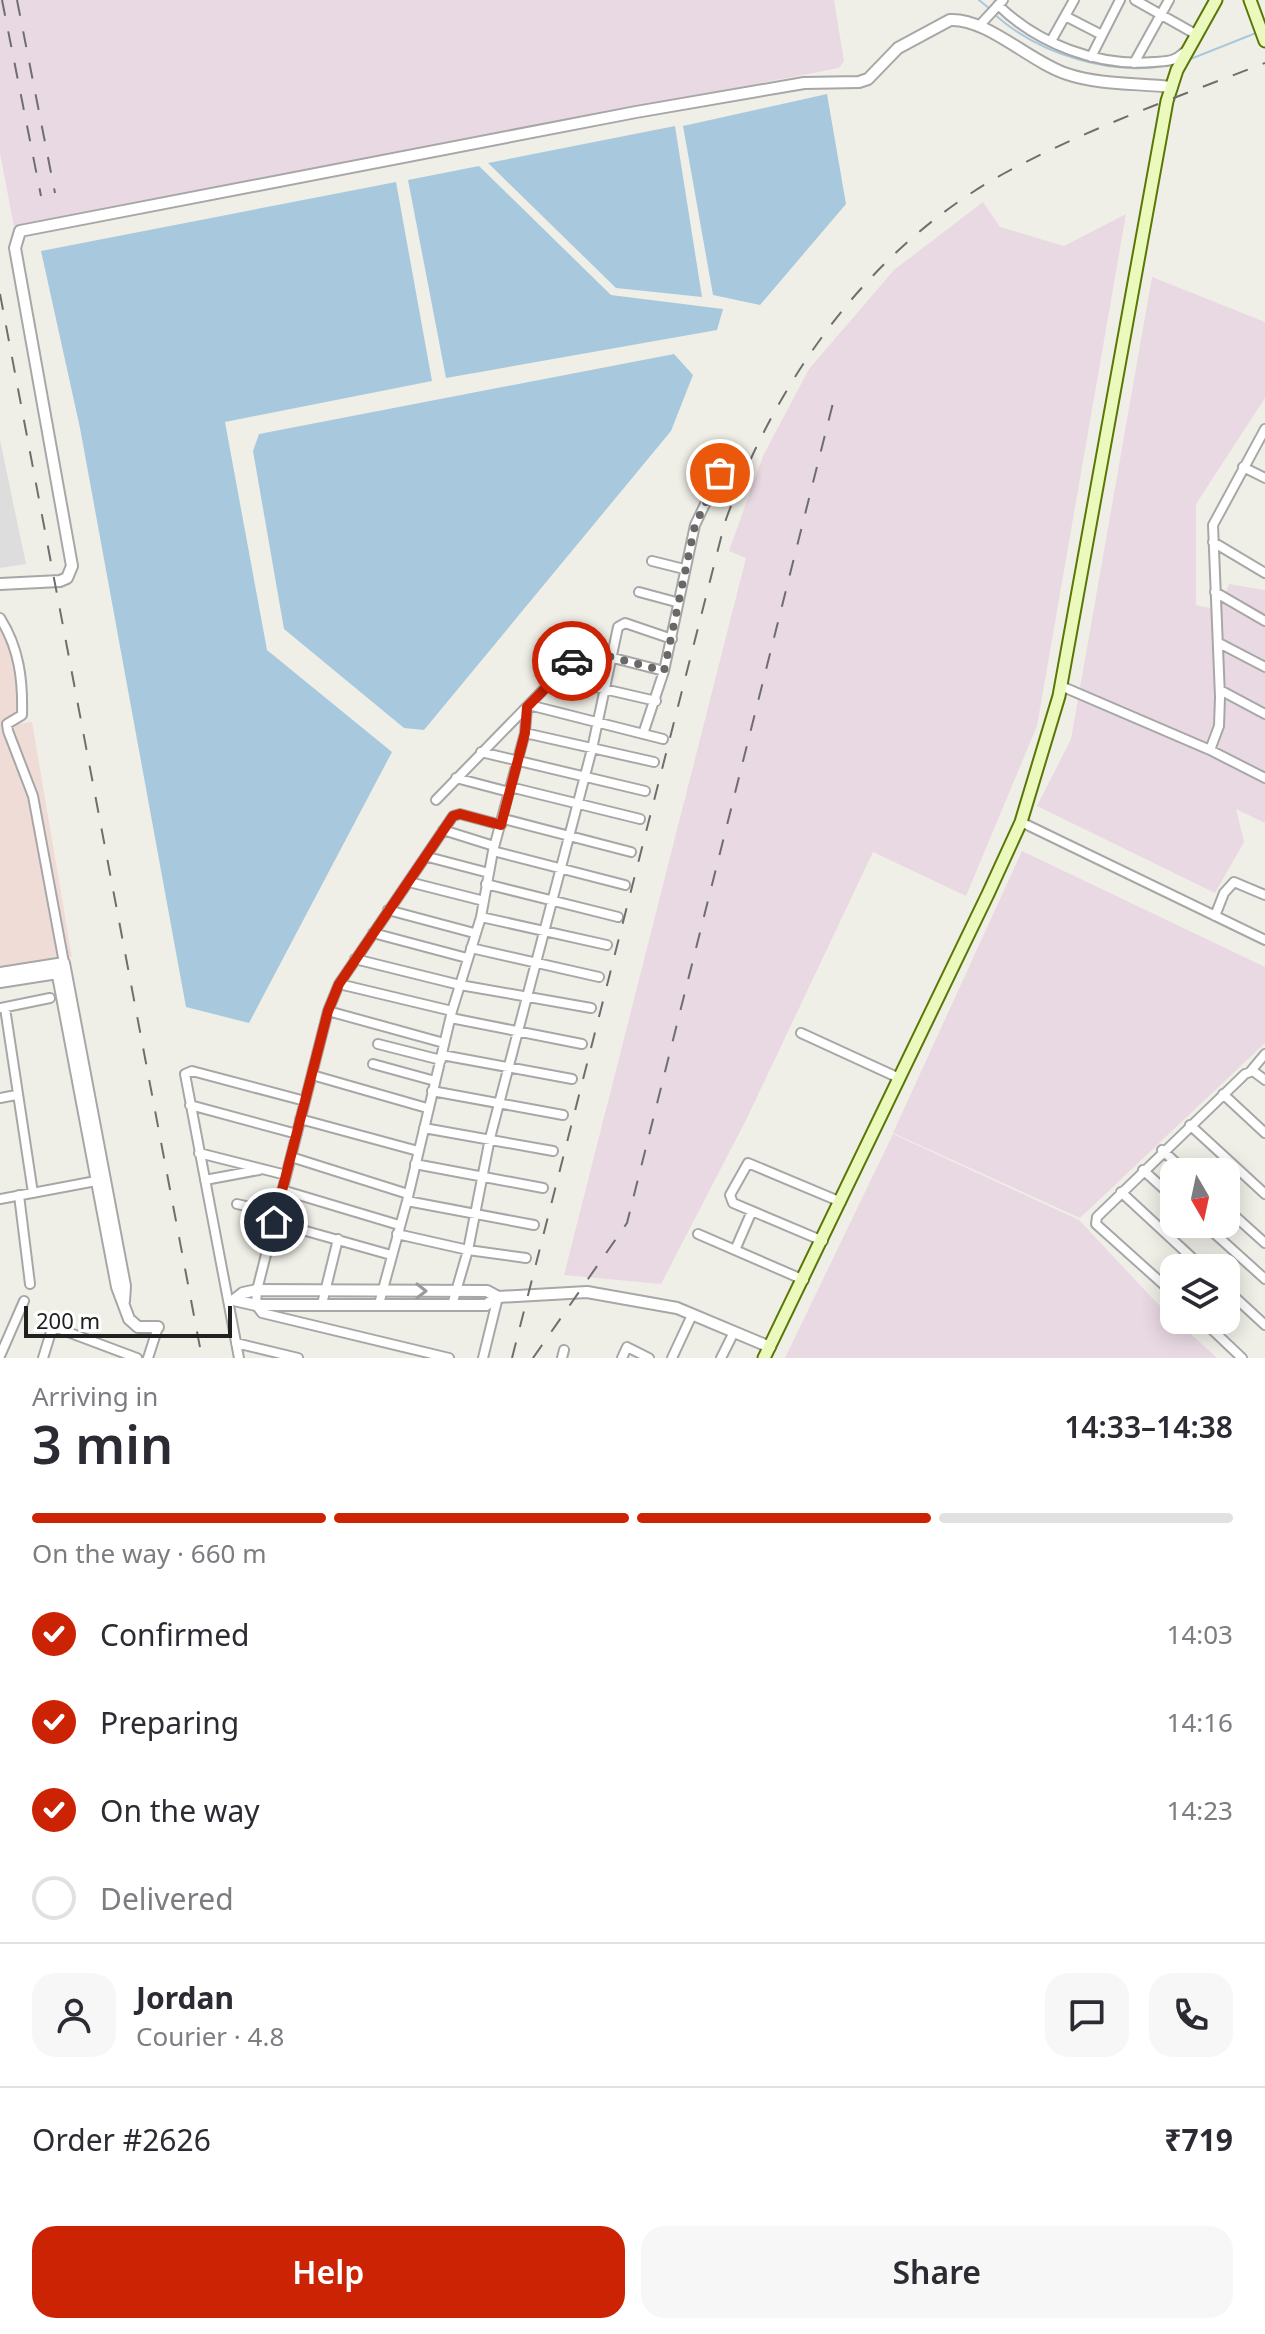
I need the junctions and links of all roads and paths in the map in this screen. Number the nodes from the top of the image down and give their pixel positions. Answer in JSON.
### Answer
{"nodes":[{"id":1,"x":1074,"y":0,"type":"edge"},
{"id":2,"x":1120,"y":0,"type":"edge"},
{"id":3,"x":1135,"y":0,"type":"edge"},
{"id":4,"x":1169,"y":0,"type":"edge"},
{"id":5,"x":1216,"y":0,"type":"edge"},
{"id":6,"x":1250,"y":0,"type":"edge"},
{"id":7,"x":999,"y":4,"type":"edge"},
{"id":8,"x":1161,"y":13,"type":"junction"},
{"id":9,"x":1065,"y":16,"type":"junction"},
{"id":10,"x":982,"y":21,"type":"junction"},
{"id":11,"x":1102,"y":35,"type":"junction"},
{"id":12,"x":1197,"y":35,"type":"junction"},
{"id":13,"x":1051,"y":41,"type":"junction"},
{"id":14,"x":1265,"y":41,"type":"edge"},
{"id":15,"x":1187,"y":51,"type":"junction"},
{"id":16,"x":1091,"y":57,"type":"junction"},
{"id":17,"x":1134,"y":63,"type":"junction"},
{"id":18,"x":1172,"y":87,"type":"junction"},
{"id":19,"x":1265,"y":429,"type":"edge"},
{"id":20,"x":1243,"y":467,"type":"junction"},
{"id":21,"x":720,"y":473,"type":"dead end"},
{"id":22,"x":1265,"y":478,"type":"edge"},
{"id":23,"x":1213,"y":542,"type":"junction"},
{"id":24,"x":652,"y":561,"type":"dead end"},
{"id":25,"x":684,"y":569,"type":"junction"},
{"id":26,"x":1265,"y":573,"type":"edge"},
{"id":27,"x":0,"y":584,"type":"edge"},
{"id":28,"x":639,"y":592,"type":"dead end"},
{"id":29,"x":1215,"y":592,"type":"junction"},
{"id":30,"x":676,"y":602,"type":"junction"},
{"id":31,"x":0,"y":618,"type":"edge"},
{"id":32,"x":1265,"y":621,"type":"edge"},
{"id":33,"x":672,"y":639,"type":"junction"},
{"id":34,"x":1219,"y":643,"type":"junction"},
{"id":35,"x":613,"y":658,"type":"junction"},
{"id":36,"x":1265,"y":667,"type":"edge"},
{"id":37,"x":664,"y":671,"type":"junction"},
{"id":38,"x":556,"y":678,"type":"junction"},
{"id":39,"x":1061,"y":686,"type":"junction"},
{"id":40,"x":606,"y":689,"type":"junction"},
{"id":41,"x":1220,"y":690,"type":"junction"},
{"id":42,"x":656,"y":701,"type":"junction"},
{"id":43,"x":528,"y":706,"type":"junction"},
{"id":44,"x":1265,"y":714,"type":"edge"},
{"id":45,"x":598,"y":722,"type":"junction"},
{"id":46,"x":4,"y":724,"type":"edge"},
{"id":47,"x":525,"y":733,"type":"junction"},
{"id":48,"x":643,"y":734,"type":"junction"},
{"id":49,"x":663,"y":739,"type":"dead end"},
{"id":50,"x":592,"y":749,"type":"junction"},
{"id":51,"x":1210,"y":750,"type":"junction"},
{"id":52,"x":481,"y":752,"type":"junction"},
{"id":53,"x":517,"y":760,"type":"junction"},
{"id":54,"x":654,"y":762,"type":"dead end"},
{"id":55,"x":584,"y":776,"type":"junction"},
{"id":56,"x":456,"y":778,"type":"junction"},
{"id":57,"x":1265,"y":778,"type":"edge"},
{"id":58,"x":510,"y":789,"type":"junction"},
{"id":59,"x":645,"y":791,"type":"dead end"},
{"id":60,"x":436,"y":800,"type":"dead end"},
{"id":61,"x":577,"y":804,"type":"junction"},
{"id":62,"x":640,"y":819,"type":"dead end"},
{"id":63,"x":502,"y":822,"type":"junction"},
{"id":64,"x":1021,"y":822,"type":"junction"},
{"id":65,"x":443,"y":830,"type":"junction"},
{"id":66,"x":568,"y":837,"type":"junction"},
{"id":67,"x":493,"y":848,"type":"junction"},
{"id":68,"x":631,"y":852,"type":"dead end"},
{"id":69,"x":428,"y":857,"type":"junction"},
{"id":70,"x":561,"y":868,"type":"junction"},
{"id":71,"x":489,"y":873,"type":"junction"},
{"id":72,"x":409,"y":882,"type":"junction"},
{"id":73,"x":486,"y":884,"type":"junction"},
{"id":74,"x":625,"y":885,"type":"dead end"},
{"id":75,"x":1265,"y":895,"type":"edge"},
{"id":76,"x":484,"y":901,"type":"junction"},
{"id":77,"x":551,"y":901,"type":"junction"},
{"id":78,"x":388,"y":910,"type":"junction"},
{"id":79,"x":1215,"y":916,"type":"junction"},
{"id":80,"x":481,"y":917,"type":"junction"},
{"id":81,"x":618,"y":917,"type":"dead end"},
{"id":82,"x":542,"y":928,"type":"junction"},
{"id":83,"x":373,"y":933,"type":"junction"},
{"id":84,"x":474,"y":933,"type":"junction"},
{"id":85,"x":1265,"y":940,"type":"edge"},
{"id":86,"x":607,"y":945,"type":"dead end"},
{"id":87,"x":471,"y":948,"type":"junction"},
{"id":88,"x":467,"y":958,"type":"junction"},
{"id":89,"x":355,"y":959,"type":"junction"},
{"id":90,"x":534,"y":961,"type":"junction"},
{"id":91,"x":61,"y":968,"type":"junction"},
{"id":92,"x":0,"y":973,"type":"edge"},
{"id":93,"x":599,"y":977,"type":"dead end"},
{"id":94,"x":0,"y":982,"type":"edge"},
{"id":95,"x":339,"y":984,"type":"junction"},
{"id":96,"x":460,"y":985,"type":"junction"},
{"id":97,"x":525,"y":995,"type":"junction"},
{"id":98,"x":50,"y":998,"type":"dead end"},
{"id":99,"x":2,"y":1008,"type":"edge"},
{"id":100,"x":591,"y":1008,"type":"dead end"},
{"id":101,"x":328,"y":1011,"type":"junction"},
{"id":102,"x":451,"y":1014,"type":"junction"},
{"id":103,"x":516,"y":1030,"type":"junction"},
{"id":104,"x":801,"y":1033,"type":"dead end"},
{"id":105,"x":444,"y":1043,"type":"junction"},
{"id":106,"x":378,"y":1044,"type":"dead end"},
{"id":107,"x":582,"y":1044,"type":"dead end"},
{"id":108,"x":10,"y":1046,"type":"junction"},
{"id":109,"x":0,"y":1048,"type":"edge"},
{"id":110,"x":1265,"y":1054,"type":"edge"},
{"id":111,"x":442,"y":1058,"type":"junction"},
{"id":112,"x":373,"y":1064,"type":"dead end"},
{"id":113,"x":508,"y":1070,"type":"junction"},
{"id":114,"x":1250,"y":1072,"type":"junction"},
{"id":115,"x":312,"y":1075,"type":"junction"},
{"id":116,"x":899,"y":1078,"type":"junction"},
{"id":117,"x":572,"y":1079,"type":"dead end"},
{"id":118,"x":1265,"y":1080,"type":"edge"},
{"id":119,"x":435,"y":1081,"type":"junction"},
{"id":120,"x":432,"y":1091,"type":"junction"},
{"id":121,"x":1223,"y":1094,"type":"junction"},
{"id":122,"x":16,"y":1095,"type":"junction"},
{"id":123,"x":0,"y":1098,"type":"edge"},
{"id":124,"x":305,"y":1101,"type":"junction"},
{"id":125,"x":190,"y":1105,"type":"junction"},
{"id":126,"x":500,"y":1105,"type":"junction"},
{"id":127,"x":427,"y":1108,"type":"junction"},
{"id":128,"x":563,"y":1115,"type":"dead end"},
{"id":129,"x":300,"y":1119,"type":"junction"},
{"id":130,"x":1190,"y":1125,"type":"junction"},
{"id":131,"x":424,"y":1128,"type":"junction"},
{"id":132,"x":1265,"y":1133,"type":"edge"},
{"id":133,"x":297,"y":1134,"type":"junction"},
{"id":134,"x":490,"y":1138,"type":"junction"},
{"id":135,"x":1162,"y":1150,"type":"junction"},
{"id":136,"x":418,"y":1151,"type":"junction"},
{"id":137,"x":553,"y":1151,"type":"dead end"},
{"id":138,"x":199,"y":1153,"type":"junction"},
{"id":139,"x":291,"y":1157,"type":"junction"},
{"id":140,"x":1171,"y":1158,"type":"edge"},
{"id":141,"x":415,"y":1164,"type":"junction"},
{"id":142,"x":264,"y":1169,"type":"junction"},
{"id":143,"x":1143,"y":1170,"type":"junction"},
{"id":144,"x":286,"y":1175,"type":"junction"},
{"id":145,"x":481,"y":1175,"type":"junction"},
{"id":146,"x":205,"y":1180,"type":"junction"},
{"id":147,"x":96,"y":1181,"type":"junction"},
{"id":148,"x":1160,"y":1185,"type":"edge"},
{"id":149,"x":543,"y":1188,"type":"dead end"},
{"id":150,"x":282,"y":1190,"type":"junction"},
{"id":151,"x":1121,"y":1192,"type":"junction"},
{"id":152,"x":33,"y":1193,"type":"junction"},
{"id":153,"x":1265,"y":1194,"type":"edge"},
{"id":154,"x":19,"y":1195,"type":"junction"},
{"id":155,"x":408,"y":1197,"type":"junction"},
{"id":156,"x":0,"y":1199,"type":"edge"},
{"id":157,"x":841,"y":1202,"type":"junction"},
{"id":158,"x":237,"y":1204,"type":"dead end"},
{"id":159,"x":752,"y":1211,"type":"junction"},
{"id":160,"x":473,"y":1216,"type":"junction"},
{"id":161,"x":275,"y":1218,"type":"junction"},
{"id":162,"x":1240,"y":1221,"type":"edge"},
{"id":163,"x":534,"y":1225,"type":"dead end"},
{"id":164,"x":398,"y":1230,"type":"junction"},
{"id":165,"x":698,"y":1234,"type":"dead end"},
{"id":166,"x":1220,"y":1238,"type":"edge"},
{"id":167,"x":338,"y":1239,"type":"junction"},
{"id":168,"x":823,"y":1241,"type":"junction"},
{"id":169,"x":1265,"y":1243,"type":"edge"},
{"id":170,"x":468,"y":1250,"type":"junction"},
{"id":171,"x":735,"y":1250,"type":"junction"},
{"id":172,"x":1188,"y":1254,"type":"edge"},
{"id":173,"x":391,"y":1255,"type":"junction"},
{"id":174,"x":526,"y":1258,"type":"dead end"},
{"id":175,"x":1265,"y":1279,"type":"edge"},
{"id":176,"x":804,"y":1280,"type":"junction"},
{"id":177,"x":1160,"y":1281,"type":"edge"},
{"id":178,"x":30,"y":1284,"type":"dead end"},
{"id":179,"x":325,"y":1289,"type":"junction"},
{"id":180,"x":257,"y":1290,"type":"junction"},
{"id":181,"x":381,"y":1291,"type":"junction"},
{"id":182,"x":455,"y":1291,"type":"junction"},
{"id":183,"x":498,"y":1297,"type":"junction"},
{"id":184,"x":24,"y":1301,"type":"dead end"},
{"id":185,"x":124,"y":1301,"type":"junction"},
{"id":186,"x":1240,"y":1302,"type":"edge"},
{"id":187,"x":322,"y":1304,"type":"junction"},
{"id":188,"x":379,"y":1304,"type":"junction"},
{"id":189,"x":256,"y":1305,"type":"junction"},
{"id":190,"x":452,"y":1305,"type":"junction"},
{"id":191,"x":692,"y":1315,"type":"junction"},
{"id":192,"x":1265,"y":1325,"type":"edge"},
{"id":193,"x":158,"y":1327,"type":"joint"},
{"id":194,"x":734,"y":1332,"type":"junction"},
{"id":195,"x":1217,"y":1334,"type":"edge"},
{"id":196,"x":236,"y":1343,"type":"junction"},
{"id":197,"x":767,"y":1352,"type":"edge"},
{"id":198,"x":0,"y":1356,"type":"edge"},
{"id":199,"x":44,"y":1356,"type":"edge"},
{"id":200,"x":149,"y":1357,"type":"edge"},
{"id":201,"x":54,"y":1358,"type":"edge"},
{"id":202,"x":137,"y":1358,"type":"edge"},
{"id":203,"x":239,"y":1358,"type":"edge"},
{"id":204,"x":298,"y":1358,"type":"edge"},
{"id":205,"x":449,"y":1358,"type":"edge"},
{"id":206,"x":483,"y":1358,"type":"edge"},
{"id":207,"x":622,"y":1358,"type":"edge"},
{"id":208,"x":649,"y":1358,"type":"edge"},
{"id":209,"x":672,"y":1358,"type":"edge"},
{"id":210,"x":721,"y":1358,"type":"edge"},
{"id":211,"x":1242,"y":1358,"type":"edge"}],
"edges":[{"from":1,"to":9,"type":"street"},
{"from":2,"to":11,"type":"street"},
{"from":3,"to":8,"type":"street"},
{"from":4,"to":8,"type":"street"},
{"from":5,"to":12,"type":"main road"},
{"from":6,"to":14,"type":"main road"},
{"from":7,"to":10,"type":"street"},
{"from":7,"to":13,"type":"street"},
{"from":8,"to":12,"type":"street"},
{"from":8,"to":17,"type":"street"},
{"from":9,"to":11,"type":"street"},
{"from":9,"to":13,"type":"street"},
{"from":10,"to":18,"type":"street"},
{"from":10,"to":27,"type":"street"},
{"from":11,"to":16,"type":"street"},
{"from":12,"to":15,"type":"main road"},
{"from":13,"to":16,"type":"street"},
{"from":15,"to":17,"type":"street"},
{"from":15,"to":18,"type":"main road"},
{"from":16,"to":17,"type":"street"},
{"from":18,"to":39,"type":"main road"},
{"from":19,"to":20,"type":"street"},
{"from":20,"to":22,"type":"street"},
{"from":20,"to":23,"type":"street"},
{"from":21,"to":25,"type":"street"},
{"from":23,"to":26,"type":"street"},
{"from":23,"to":29,"type":"street"},
{"from":24,"to":25,"type":"street"},
{"from":25,"to":30,"type":"street"},
{"from":28,"to":30,"type":"street"},
{"from":29,"to":32,"type":"street"},
{"from":29,"to":34,"type":"street"},
{"from":30,"to":33,"type":"street"},
{"from":31,"to":46,"type":"street"},
{"from":33,"to":35,"type":"street"},
{"from":33,"to":37,"type":"street"},
{"from":34,"to":36,"type":"street"},
{"from":34,"to":41,"type":"street"},
{"from":35,"to":37,"type":"street"},
{"from":35,"to":38,"type":"street"},
{"from":35,"to":40,"type":"street"},
{"from":37,"to":42,"type":"street"},
{"from":38,"to":40,"type":"street"},
{"from":38,"to":43,"type":"street"},
{"from":39,"to":51,"type":"street"},
{"from":39,"to":64,"type":"main road"},
{"from":40,"to":42,"type":"street"},
{"from":40,"to":45,"type":"street"},
{"from":41,"to":44,"type":"street"},
{"from":41,"to":51,"type":"street"},
{"from":42,"to":48,"type":"street"},
{"from":43,"to":45,"type":"street"},
{"from":43,"to":47,"type":"street"},
{"from":43,"to":52,"type":"street"},
{"from":45,"to":48,"type":"street"},
{"from":45,"to":50,"type":"street"},
{"from":46,"to":91,"type":"street"},
{"from":47,"to":50,"type":"street"},
{"from":47,"to":53,"type":"street"},
{"from":48,"to":49,"type":"street"},
{"from":50,"to":54,"type":"street"},
{"from":50,"to":55,"type":"street"},
{"from":51,"to":57,"type":"street"},
{"from":52,"to":53,"type":"street"},
{"from":52,"to":56,"type":"street"},
{"from":53,"to":55,"type":"street"},
{"from":53,"to":58,"type":"street"},
{"from":55,"to":59,"type":"street"},
{"from":55,"to":61,"type":"street"},
{"from":56,"to":58,"type":"street"},
{"from":56,"to":60,"type":"street"},
{"from":58,"to":61,"type":"street"},
{"from":58,"to":63,"type":"street"},
{"from":61,"to":62,"type":"street"},
{"from":61,"to":66,"type":"street"},
{"from":63,"to":65,"type":"street"},
{"from":63,"to":66,"type":"street"},
{"from":63,"to":67,"type":"street"},
{"from":64,"to":79,"type":"street"},
{"from":64,"to":116,"type":"main road"},
{"from":65,"to":67,"type":"street"},
{"from":65,"to":69,"type":"street"},
{"from":66,"to":68,"type":"street"},
{"from":66,"to":70,"type":"street"},
{"from":67,"to":70,"type":"street"},
{"from":67,"to":71,"type":"street"},
{"from":69,"to":71,"type":"street"},
{"from":69,"to":72,"type":"street"},
{"from":70,"to":74,"type":"street"},
{"from":70,"to":77,"type":"street"},
{"from":71,"to":73,"type":"street"},
{"from":72,"to":76,"type":"street"},
{"from":72,"to":78,"type":"street"},
{"from":73,"to":76,"type":"street"},
{"from":73,"to":77,"type":"street"},
{"from":75,"to":79,"type":"street"},
{"from":76,"to":80,"type":"street"},
{"from":77,"to":81,"type":"street"},
{"from":77,"to":82,"type":"street"},
{"from":78,"to":83,"type":"street"},
{"from":78,"to":84,"type":"street"},
{"from":79,"to":85,"type":"street"},
{"from":80,"to":82,"type":"street"},
{"from":80,"to":84,"type":"street"},
{"from":82,"to":86,"type":"street"},
{"from":82,"to":90,"type":"street"},
{"from":83,"to":88,"type":"street"},
{"from":83,"to":89,"type":"street"},
{"from":84,"to":87,"type":"street"},
{"from":87,"to":88,"type":"street"},
{"from":87,"to":90,"type":"street"},
{"from":88,"to":96,"type":"street"},
{"from":89,"to":95,"type":"street"},
{"from":89,"to":96,"type":"street"},
{"from":90,"to":93,"type":"street"},
{"from":90,"to":97,"type":"street"},
{"from":91,"to":92,"type":"street"},
{"from":91,"to":94,"type":"street"},
{"from":91,"to":147,"type":"street"},
{"from":91,"to":185,"type":"street"},
{"from":95,"to":101,"type":"street"},
{"from":95,"to":102,"type":"street"},
{"from":96,"to":97,"type":"street"},
{"from":96,"to":102,"type":"street"},
{"from":97,"to":100,"type":"street"},
{"from":97,"to":103,"type":"street"},
{"from":98,"to":99,"type":"street"},
{"from":99,"to":108,"type":"street"},
{"from":101,"to":105,"type":"street"},
{"from":101,"to":115,"type":"street"},
{"from":102,"to":103,"type":"street"},
{"from":102,"to":105,"type":"street"},
{"from":103,"to":107,"type":"street"},
{"from":103,"to":113,"type":"street"},
{"from":104,"to":116,"type":"street"},
{"from":105,"to":111,"type":"street"},
{"from":106,"to":111,"type":"street"},
{"from":108,"to":109,"type":"street"},
{"from":108,"to":122,"type":"street"},
{"from":110,"to":114,"type":"street"},
{"from":111,"to":113,"type":"street"},
{"from":111,"to":119,"type":"street"},
{"from":112,"to":119,"type":"street"},
{"from":113,"to":117,"type":"street"},
{"from":113,"to":126,"type":"street"},
{"from":114,"to":118,"type":"street"},
{"from":114,"to":121,"type":"street"},
{"from":115,"to":124,"type":"street"},
{"from":115,"to":127,"type":"street"},
{"from":116,"to":157,"type":"main road"},
{"from":119,"to":120,"type":"street"},
{"from":120,"to":126,"type":"street"},
{"from":120,"to":127,"type":"street"},
{"from":121,"to":130,"type":"street"},
{"from":121,"to":132,"type":"street"},
{"from":122,"to":123,"type":"street"},
{"from":122,"to":152,"type":"street"},
{"from":124,"to":125,"type":"street"},
{"from":124,"to":129,"type":"street"},
{"from":125,"to":133,"type":"street"},
{"from":125,"to":138,"type":"street"},
{"from":126,"to":128,"type":"street"},
{"from":126,"to":134,"type":"street"},
{"from":127,"to":131,"type":"street"},
{"from":129,"to":133,"type":"street"},
{"from":129,"to":136,"type":"street"},
{"from":130,"to":135,"type":"street"},
{"from":130,"to":153,"type":"street"},
{"from":131,"to":134,"type":"street"},
{"from":131,"to":136,"type":"street"},
{"from":133,"to":139,"type":"street"},
{"from":134,"to":137,"type":"street"},
{"from":134,"to":145,"type":"street"},
{"from":135,"to":140,"type":"street"},
{"from":135,"to":143,"type":"street"},
{"from":136,"to":141,"type":"street"},
{"from":138,"to":142,"type":"street"},
{"from":138,"to":146,"type":"street"},
{"from":139,"to":144,"type":"street"},
{"from":139,"to":155,"type":"street"},
{"from":141,"to":145,"type":"street"},
{"from":141,"to":155,"type":"street"},
{"from":142,"to":144,"type":"street"},
{"from":142,"to":146,"type":"street"},
{"from":143,"to":148,"type":"street"},
{"from":143,"to":151,"type":"street"},
{"from":144,"to":150,"type":"street"},
{"from":145,"to":149,"type":"street"},
{"from":145,"to":160,"type":"street"},
{"from":146,"to":196,"type":"street"},
{"from":147,"to":152,"type":"street"},
{"from":147,"to":185,"type":"street"},
{"from":150,"to":161,"type":"street"},
{"from":150,"to":164,"type":"street"},
{"from":151,"to":172,"type":"street"},
{"from":151,"to":177,"type":"street"},
{"from":152,"to":154,"type":"street"},
{"from":154,"to":156,"type":"street"},
{"from":154,"to":178,"type":"street"},
{"from":155,"to":160,"type":"street"},
{"from":155,"to":164,"type":"street"},
{"from":157,"to":159,"type":"street"},
{"from":157,"to":168,"type":"main road"},
{"from":158,"to":161,"type":"street"},
{"from":159,"to":168,"type":"street"},
{"from":159,"to":171,"type":"street"},
{"from":160,"to":163,"type":"street"},
{"from":160,"to":170,"type":"street"},
{"from":161,"to":167,"type":"street"},
{"from":161,"to":180,"type":"street"},
{"from":162,"to":169,"type":"street"},
{"from":164,"to":170,"type":"street"},
{"from":164,"to":173,"type":"street"},
{"from":165,"to":171,"type":"street"},
{"from":166,"to":175,"type":"street"},
{"from":167,"to":173,"type":"street"},
{"from":167,"to":179,"type":"street"},
{"from":168,"to":176,"type":"main road"},
{"from":170,"to":174,"type":"street"},
{"from":170,"to":182,"type":"street"},
{"from":171,"to":176,"type":"street"},
{"from":173,"to":181,"type":"street"},
{"from":176,"to":197,"type":"main road"},
{"from":179,"to":180,"type":"street"},
{"from":179,"to":181,"type":"street"},
{"from":179,"to":187,"type":"street"},
{"from":180,"to":189,"type":"street"},
{"from":180,"to":189,"type":"street"},
{"from":181,"to":182,"type":"street","one_way":true},
{"from":181,"to":188,"type":"street"},
{"from":182,"to":183,"type":"street"},
{"from":182,"to":190,"type":"street"},
{"from":183,"to":190,"type":"street"},
{"from":183,"to":191,"type":"street"},
{"from":183,"to":206,"type":"street"},
{"from":184,"to":198,"type":"street"},
{"from":185,"to":193,"type":"street"},
{"from":186,"to":192,"type":"street"},
{"from":187,"to":188,"type":"street"},
{"from":187,"to":189,"type":"street"},
{"from":188,"to":190,"type":"street"},
{"from":189,"to":205,"type":"street"},
{"from":191,"to":194,"type":"street"},
{"from":191,"to":209,"type":"street"},
{"from":193,"to":200,"type":"street"},
{"from":194,"to":197,"type":"street"},
{"from":194,"to":210,"type":"street"},
{"from":195,"to":211,"type":"street"},
{"from":196,"to":203,"type":"street"},
{"from":196,"to":204,"type":"street"},
{"from":199,"to":201,"type":"street"},
{"from":199,"to":202,"type":"street"},
{"from":207,"to":208,"type":"street"}]}
